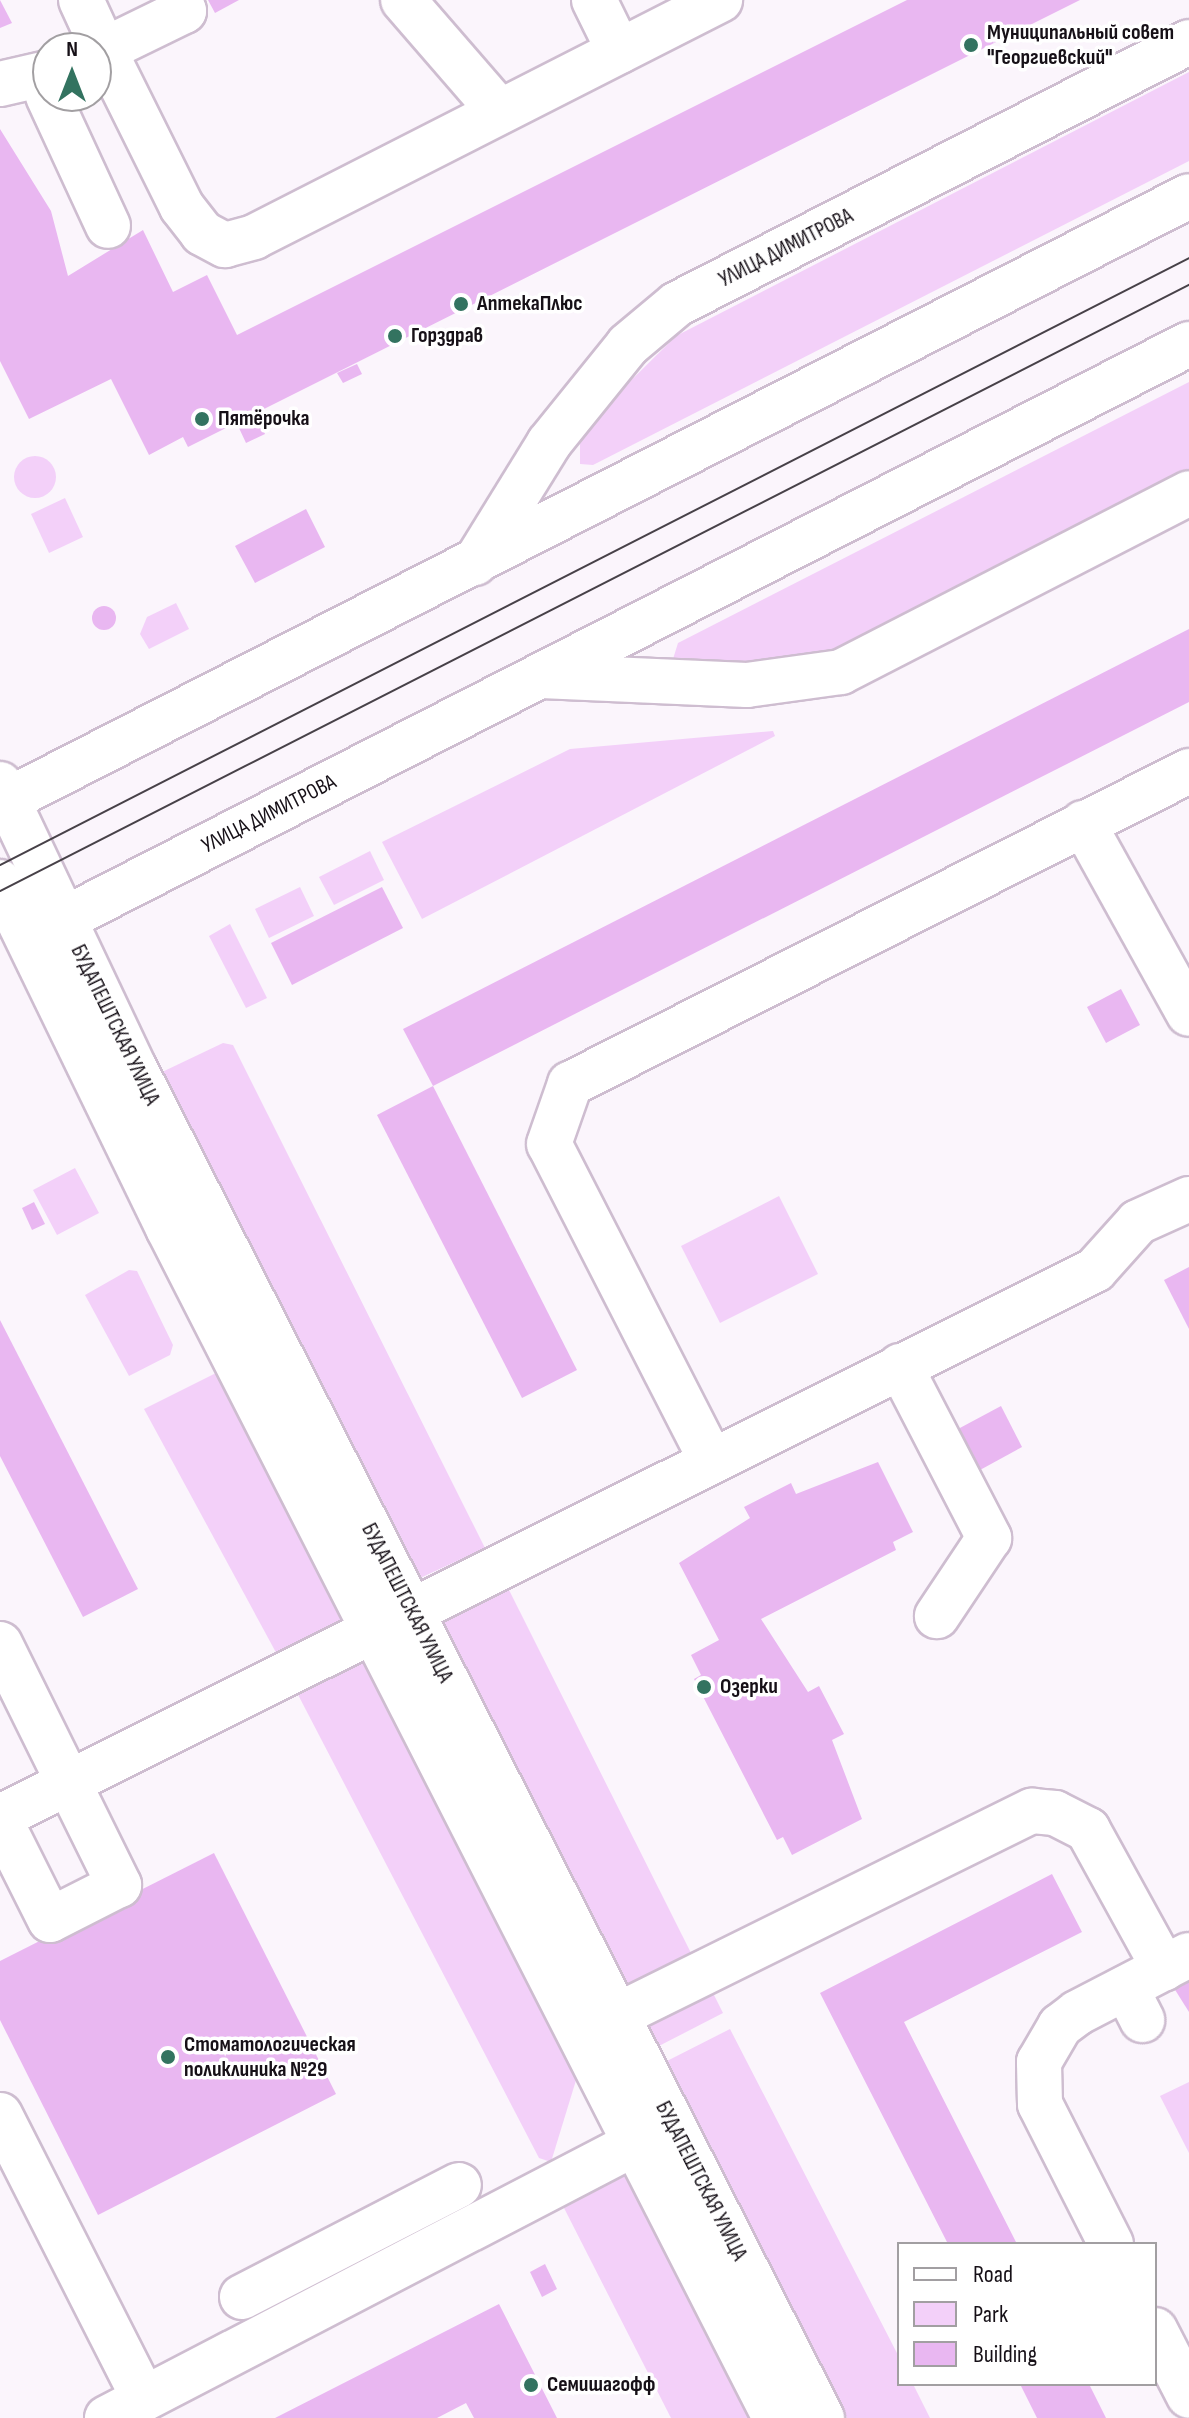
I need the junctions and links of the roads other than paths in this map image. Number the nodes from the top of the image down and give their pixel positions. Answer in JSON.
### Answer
{"nodes":[{"id":1,"x":81,"y":0,"type":"edge"},
{"id":2,"x":180,"y":0,"type":"edge"},
{"id":3,"x":403,"y":0,"type":"edge"},
{"id":4,"x":594,"y":0,"type":"edge"},
{"id":5,"x":720,"y":0,"type":"edge"},
{"id":6,"x":93,"y":32,"type":"edge"},
{"id":7,"x":1189,"y":42,"type":"edge"},
{"id":8,"x":112,"y":46,"type":"edge"},
{"id":9,"x":619,"y":51,"type":"junction"},
{"id":10,"x":112,"y":75,"type":"edge"},
{"id":11,"x":499,"y":111,"type":"junction"},
{"id":12,"x":51,"y":112,"type":"edge"},
{"id":13,"x":1189,"y":196,"type":"edge"},
{"id":14,"x":108,"y":226,"type":"dead end"},
{"id":15,"x":1189,"y":344,"type":"edge"},
{"id":16,"x":1189,"y":493,"type":"edge"},
{"id":17,"x":475,"y":563,"type":"junction"},
{"id":18,"x":539,"y":676,"type":"junction"},
{"id":19,"x":1189,"y":771,"type":"edge"},
{"id":20,"x":3,"y":796,"type":"edge"},
{"id":21,"x":1083,"y":823,"type":"junction"},
{"id":22,"x":0,"y":882,"type":"edge"},
{"id":23,"x":30,"y":937,"type":"edge"},
{"id":24,"x":1189,"y":1014,"type":"edge"},
{"id":25,"x":1189,"y":1199,"type":"edge"},
{"id":26,"x":900,"y":1366,"type":"junction"},
{"id":27,"x":711,"y":1460,"type":"junction"},
{"id":28,"x":937,"y":1616,"type":"dead end"},
{"id":29,"x":391,"y":1618,"type":"junction"},
{"id":30,"x":0,"y":1644,"type":"edge"},
{"id":31,"x":68,"y":1784,"type":"junction"},
{"id":32,"x":0,"y":1818,"type":"edge"},
{"id":33,"x":1177,"y":1961,"type":"edge"},
{"id":34,"x":598,"y":2025,"type":"junction"},
{"id":35,"x":0,"y":2115,"type":"edge"},
{"id":36,"x":653,"y":2134,"type":"junction"},
{"id":37,"x":459,"y":2185,"type":"dead end"},
{"id":38,"x":1110,"y":2242,"type":"edge"},
{"id":39,"x":347,"y":2243,"type":"junction"},
{"id":40,"x":367,"y":2283,"type":"junction"},
{"id":41,"x":242,"y":2297,"type":"dead end"},
{"id":42,"x":1157,"y":2334,"type":"edge"},
{"id":43,"x":1189,"y":2396,"type":"edge"},
{"id":44,"x":126,"y":2408,"type":"edge"},
{"id":45,"x":775,"y":2418,"type":"edge"},
{"id":46,"x":822,"y":2418,"type":"edge"}],
"edges":[{"from":1,"to":6,"type":"street"},
{"from":2,"to":8,"type":"street"},
{"from":3,"to":11,"type":"street"},
{"from":4,"to":9,"type":"street"},
{"from":5,"to":9,"type":"street"},
{"from":7,"to":17,"type":"street","name":"УЛИЦА ДИМИТРОВА"},
{"from":9,"to":11,"type":"street"},
{"from":10,"to":11,"type":"street"},
{"from":12,"to":14,"type":"street"},
{"from":13,"to":17,"type":"street"},
{"from":15,"to":18,"type":"street","name":"УЛИЦА ДИМИТРОВА"},
{"from":16,"to":18,"type":"street","name":"УЛИЦА ДИМИТРОВА"},
{"from":17,"to":20,"type":"street"},
{"from":18,"to":23,"type":"street","name":"УЛИЦА ДИМИТРОВА"},
{"from":19,"to":21,"type":"street"},
{"from":20,"to":23,"type":"street","name":"БУДАПЕШТСКАЯ УЛИЦА"},
{"from":21,"to":24,"type":"street"},
{"from":21,"to":27,"type":"street"},
{"from":22,"to":23,"type":"street","name":"БУДАПЕШТСКАЯ УЛИЦА"},
{"from":23,"to":29,"type":"street","name":"БУДАПЕШТСКАЯ УЛИЦА"},
{"from":25,"to":26,"type":"street"},
{"from":26,"to":27,"type":"street"},
{"from":26,"to":28,"type":"street"},
{"from":27,"to":29,"type":"street"},
{"from":29,"to":31,"type":"street"},
{"from":29,"to":34,"type":"street","name":"БУДАПЕШТСКАЯ УЛИЦА"},
{"from":30,"to":31,"type":"street"},
{"from":31,"to":32,"type":"street"},
{"from":31,"to":32,"type":"street"},
{"from":33,"to":34,"type":"street"},
{"from":33,"to":38,"type":"street"},
{"from":34,"to":36,"type":"street","name":"БУДАПЕШТСКАЯ УЛИЦА"},
{"from":35,"to":44,"type":"street"},
{"from":36,"to":40,"type":"street"},
{"from":36,"to":45,"type":"street","name":"БУДАПЕШТСКАЯ УЛИЦА"},
{"from":36,"to":46,"type":"street","name":"БУДАПЕШТСКАЯ УЛИЦА"},
{"from":37,"to":39,"type":"street"},
{"from":39,"to":40,"type":"street"},
{"from":39,"to":41,"type":"street"},
{"from":40,"to":44,"type":"street"},
{"from":42,"to":43,"type":"street"}]}
